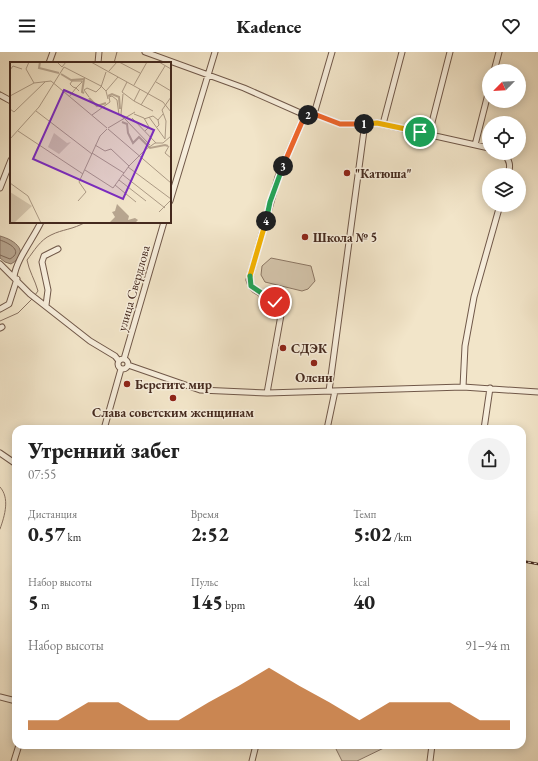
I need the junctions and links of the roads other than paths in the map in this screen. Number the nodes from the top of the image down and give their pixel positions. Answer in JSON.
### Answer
{"nodes":[{"id":1,"x":53,"y":52,"type":"edge"},
{"id":2,"x":99,"y":52,"type":"edge"},
{"id":3,"x":145,"y":52,"type":"edge"},
{"id":4,"x":215,"y":52,"type":"edge"},
{"id":5,"x":332,"y":52,"type":"edge"},
{"id":6,"x":402,"y":52,"type":"edge"},
{"id":7,"x":450,"y":52,"type":"edge"},
{"id":8,"x":498,"y":52,"type":"edge"},
{"id":9,"x":49,"y":62,"type":"edge"},
{"id":10,"x":98,"y":62,"type":"edge"},
{"id":11,"x":495,"y":64,"type":"edge"},
{"id":12,"x":208,"y":75,"type":"junction"},
{"id":13,"x":0,"y":95,"type":"edge"},
{"id":14,"x":10,"y":100,"type":"edge"},
{"id":15,"x":484,"y":108,"type":"edge"},
{"id":16,"x":314,"y":114,"type":"junction"},
{"id":17,"x":305,"y":115,"type":"junction"},
{"id":18,"x":365,"y":124,"type":"junction"},
{"id":19,"x":383,"y":124,"type":"junction"},
{"id":20,"x":430,"y":134,"type":"junction"},
{"id":21,"x":475,"y":145,"type":"junction"},
{"id":22,"x":482,"y":146,"type":"edge"},
{"id":23,"x":10,"y":163,"type":"edge"},
{"id":24,"x":0,"y":188,"type":"edge"},
{"id":25,"x":171,"y":198,"type":"edge"},
{"id":26,"x":498,"y":212,"type":"edge"},
{"id":27,"x":40,"y":223,"type":"edge"},
{"id":28,"x":164,"y":223,"type":"edge"},
{"id":29,"x":58,"y":249,"type":"dead end"},
{"id":30,"x":0,"y":264,"type":"edge"},
{"id":31,"x":16,"y":278,"type":"junction"},
{"id":32,"x":46,"y":306,"type":"junction"},
{"id":33,"x":0,"y":308,"type":"edge"},
{"id":34,"x":121,"y":360,"type":"junction"},
{"id":35,"x":128,"y":365,"type":"junction"},
{"id":36,"x":121,"y":369,"type":"junction"},
{"id":37,"x":464,"y":387,"type":"junction"},
{"id":38,"x":490,"y":388,"type":"junction"},
{"id":39,"x":329,"y":391,"type":"junction"},
{"id":40,"x":335,"y":391,"type":"junction"},
{"id":41,"x":538,"y":392,"type":"edge"},
{"id":42,"x":267,"y":393,"type":"junction"},
{"id":43,"x":105,"y":425,"type":"edge"},
{"id":44,"x":328,"y":425,"type":"edge"},
{"id":45,"x":485,"y":425,"type":"edge"},
{"id":46,"x":0,"y":453,"type":"edge"},
{"id":47,"x":12,"y":461,"type":"edge"},
{"id":48,"x":0,"y":697,"type":"edge"},
{"id":49,"x":12,"y":700,"type":"edge"},
{"id":50,"x":18,"y":749,"type":"edge"},
{"id":51,"x":255,"y":749,"type":"edge"},
{"id":52,"x":432,"y":749,"type":"edge"},
{"id":53,"x":14,"y":761,"type":"edge"},
{"id":54,"x":252,"y":761,"type":"edge"},
{"id":55,"x":430,"y":761,"type":"edge"}],
"edges":[{"from":1,"to":9,"type":"street"},
{"from":2,"to":10,"type":"street"},
{"from":3,"to":12,"type":"street"},
{"from":4,"to":12,"type":"street"},
{"from":5,"to":16,"type":"street"},
{"from":6,"to":19,"type":"street"},
{"from":7,"to":20,"type":"street"},
{"from":8,"to":11,"type":"street"},
{"from":12,"to":17,"type":"street"},
{"from":12,"to":25,"type":"street"},
{"from":13,"to":14,"type":"street"},
{"from":15,"to":21,"type":"street"},
{"from":16,"to":17,"type":"street"},
{"from":16,"to":18,"type":"street"},
{"from":17,"to":42,"type":"street"},
{"from":18,"to":19,"type":"street"},
{"from":18,"to":39,"type":"street"},
{"from":19,"to":20,"type":"street"},
{"from":20,"to":21,"type":"street"},
{"from":21,"to":22,"type":"street"},
{"from":23,"to":24,"type":"street"},
{"from":26,"to":37,"type":"street"},
{"from":27,"to":31,"type":"street"},
{"from":28,"to":34,"type":"street","name":"улица Свердлова"},
{"from":29,"to":32,"type":"street"},
{"from":30,"to":31,"type":"street"},
{"from":31,"to":32,"type":"street"},
{"from":31,"to":33,"type":"street"},
{"from":32,"to":34,"type":"street"},
{"from":34,"to":35,"type":"street"},
{"from":34,"to":36,"type":"street"},
{"from":35,"to":36,"type":"street"},
{"from":35,"to":42,"type":"street"},
{"from":36,"to":43,"type":"street"},
{"from":37,"to":38,"type":"street"},
{"from":37,"to":40,"type":"street"},
{"from":38,"to":41,"type":"street"},
{"from":38,"to":45,"type":"street"},
{"from":39,"to":40,"type":"street"},
{"from":39,"to":42,"type":"street"},
{"from":40,"to":44,"type":"street"},
{"from":46,"to":47,"type":"street"},
{"from":48,"to":49,"type":"street"},
{"from":50,"to":53,"type":"street"},
{"from":51,"to":54,"type":"street"},
{"from":52,"to":55,"type":"street"}]}
